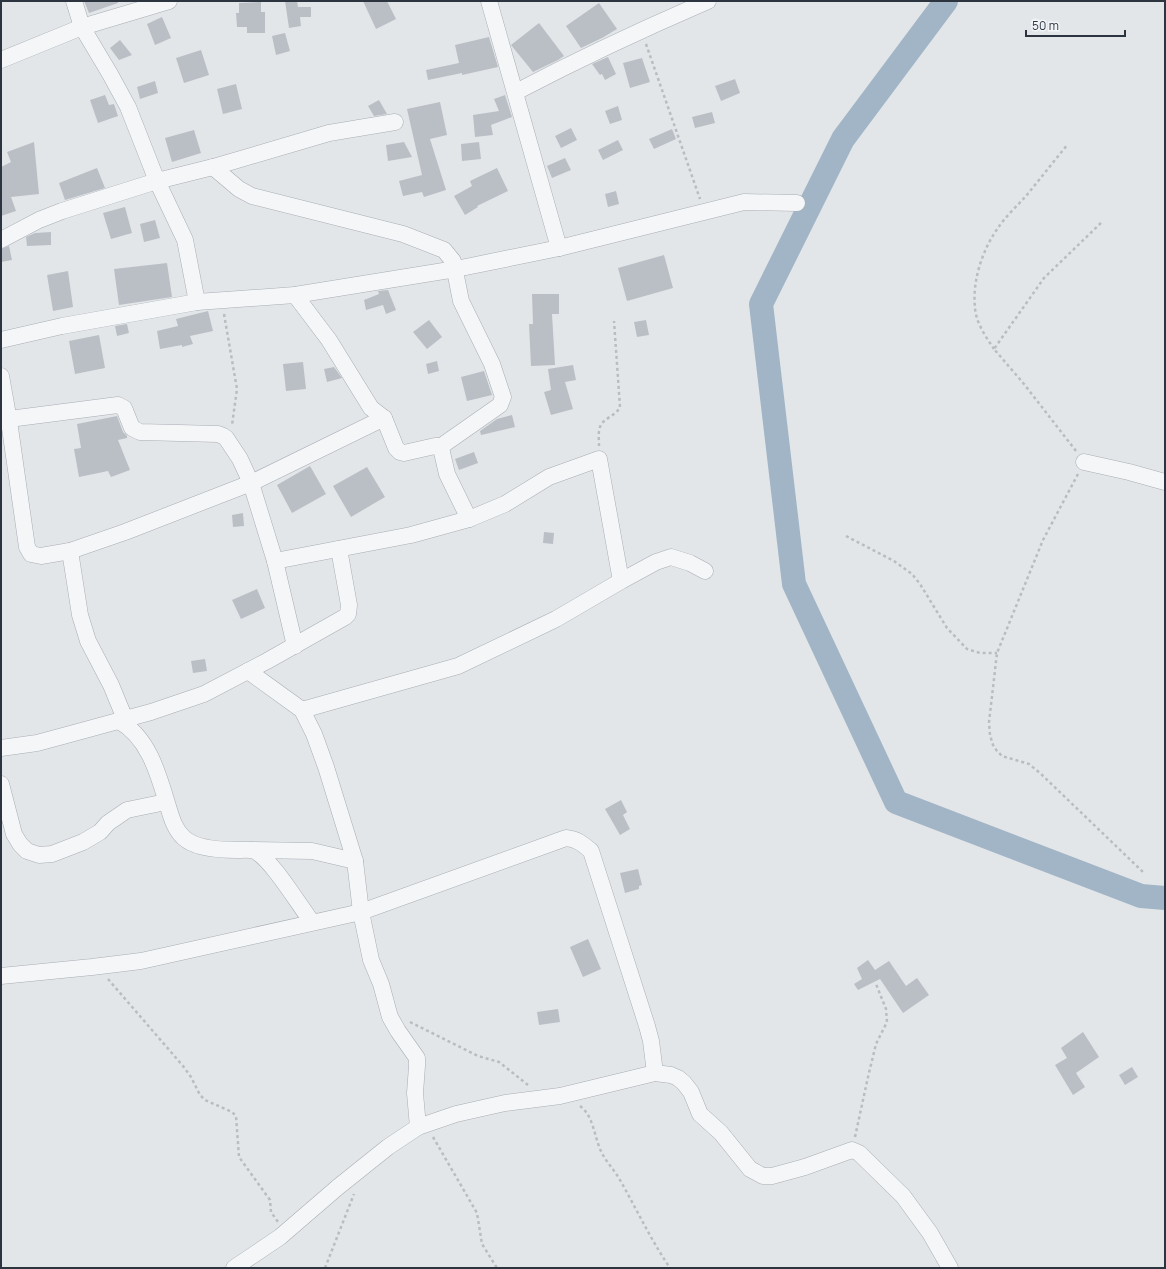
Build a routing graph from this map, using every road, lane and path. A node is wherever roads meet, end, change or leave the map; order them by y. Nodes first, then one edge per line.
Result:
1 (74, 1) edge
2 (169, 1) edge
3 (489, 1) edge
4 (708, 1) edge
5 (82, 27) junction
6 (641, 30) junction
7 (1, 60) edge
8 (516, 92) junction
9 (395, 122) dead end
10 (1068, 144) dead end
11 (213, 167) junction
12 (157, 181) junction
13 (796, 203) dead end
14 (704, 212) junction
15 (1103, 221) dead end
16 (1, 240) edge
17 (559, 248) junction
18 (456, 269) junction
19 (295, 295) junction
20 (221, 300) junction
21 (197, 302) junction
22 (614, 321) dead end
23 (1, 340) edge
24 (994, 349) junction
25 (1, 376) edge
26 (384, 418) junction
27 (9, 419) junction
28 (232, 428) dead end
29 (440, 447) junction
30 (599, 459) junction
31 (1084, 462) junction
32 (1165, 482) edge
33 (252, 483) junction
34 (469, 519) junction
35 (846, 536) dead end
36 (339, 549) junction
37 (70, 551) junction
38 (275, 561) junction
39 (705, 571) dead end
40 (621, 581) junction
41 (295, 646) junction
42 (997, 653) junction
43 (248, 671) junction
44 (302, 710) junction
45 (122, 720) junction
46 (1, 748) edge
47 (1, 784) edge
48 (166, 802) junction
49 (253, 850) junction
50 (355, 861) junction
51 (1143, 872) dead end
52 (361, 912) junction
53 (312, 922) junction
54 (98, 967) junction
55 (1, 976) edge
56 (876, 984) dead end
57 (409, 1022) dead end
58 (655, 1073) junction
59 (552, 1098) junction
60 (422, 1126) junction
61 (852, 1150) junction
62 (356, 1189) dead end
63 (285, 1233) junction
64 (234, 1268) edge
65 (326, 1268) edge
66 (497, 1268) edge
67 (670, 1268) edge
68 (950, 1268) edge

1 - 5 street
2 - 5 street
3 - 8 street
4 - 6 street
5 - 7 street
5 - 12 street
6 - 8 street
6 - 14 path
8 - 17 street
9 - 11 street
10 - 24 path
11 - 12 street
11 - 18 street
12 - 16 street
12 - 21 street
13 - 14 street
14 - 17 street
15 - 24 path
17 - 18 street
18 - 19 street
18 - 29 street
19 - 20 street
19 - 26 street
20 - 21 street
20 - 28 path
21 - 23 street
22 - 30 path
24 - 31 path
25 - 27 street
26 - 29 street
26 - 33 street
27 - 33 street
27 - 37 street
29 - 34 street
30 - 34 street
30 - 40 street
31 - 32 street
31 - 42 path
33 - 37 street
33 - 38 street
34 - 36 street
35 - 42 path
36 - 38 street
36 - 41 street
37 - 45 street
38 - 41 street
39 - 40 street
40 - 44 street
41 - 43 street
42 - 51 path
43 - 44 street
43 - 45 street
44 - 50 street
45 - 46 street
45 - 48 street
47 - 48 street
48 - 49 street
49 - 50 street
49 - 53 street
50 - 52 street
52 - 53 street
52 - 58 street
52 - 60 street
53 - 54 street
54 - 55 street
54 - 63 path
56 - 61 path
57 - 59 path
58 - 59 street
58 - 61 street
59 - 60 street
59 - 67 path
60 - 63 street
60 - 66 path
61 - 68 street
62 - 65 path
63 - 64 street

